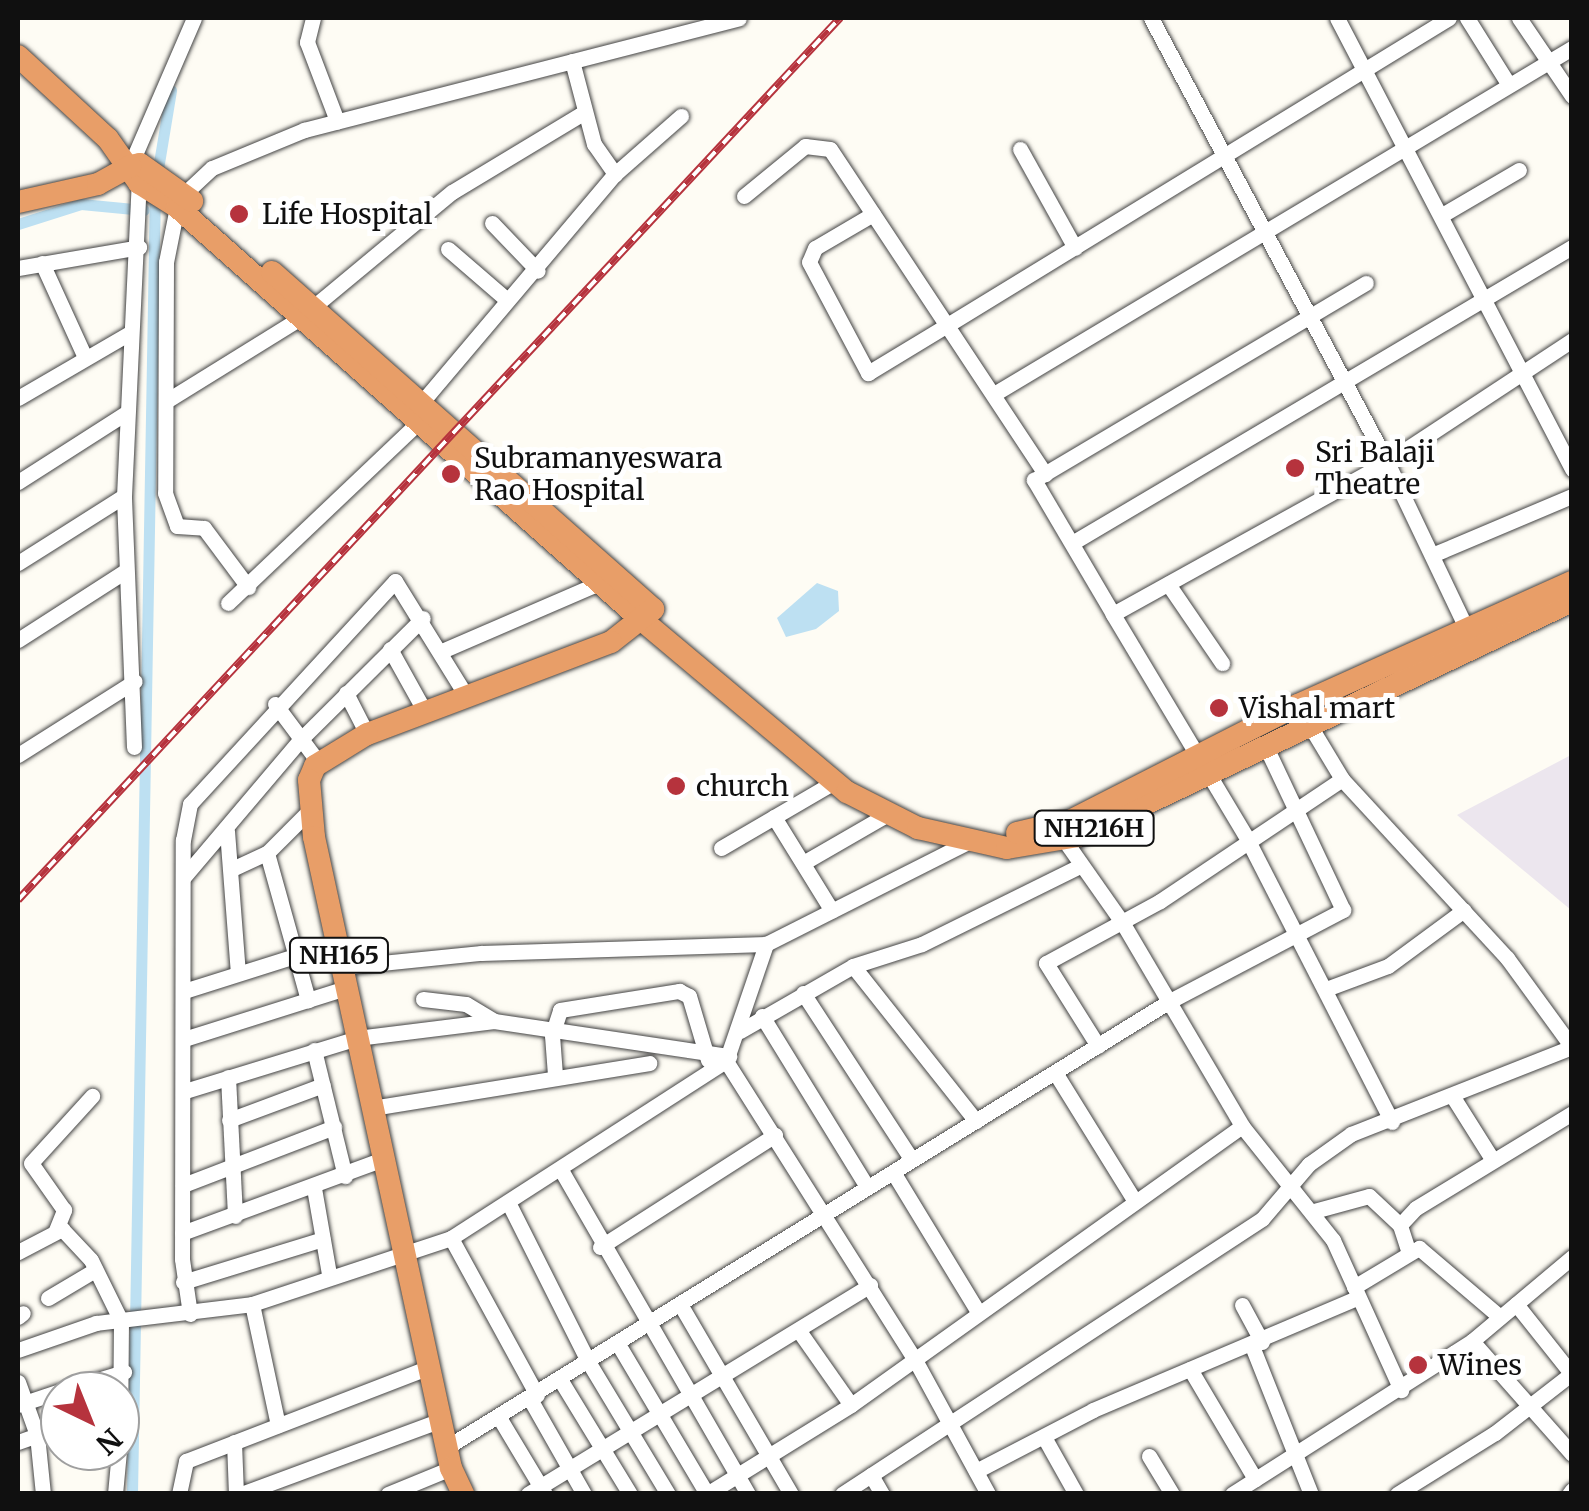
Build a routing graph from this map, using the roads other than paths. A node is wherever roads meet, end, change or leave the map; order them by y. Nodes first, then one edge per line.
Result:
1 (194, 18) edge
2 (313, 18) edge
3 (739, 18) edge
4 (1151, 18) edge
5 (1336, 18) edge
6 (1449, 18) edge
7 (1467, 18) edge
8 (1518, 18) edge
9 (1572, 48) edge
10 (18, 56) edge
11 (572, 60) junction
12 (1547, 61) junction
13 (1362, 68) junction
14 (1509, 85) junction
15 (1572, 96) edge
16 (583, 113) junction
17 (681, 116) dead end
18 (337, 121) junction
19 (1403, 143) junction
20 (1020, 149) dead end
21 (1224, 156) junction
22 (1519, 170) dead end
23 (615, 174) junction
24 (157, 189) junction
25 (744, 196) dead end
26 (18, 202) edge
27 (873, 214) junction
28 (1442, 215) junction
29 (492, 223) dead end
30 (1261, 229) junction
31 (139, 247) junction
32 (1572, 247) edge
33 (1075, 248) junction
34 (448, 249) dead end
35 (42, 263) junction
36 (18, 268) edge
37 (538, 271) junction
38 (1366, 283) dead end
39 (1484, 298) junction
40 (507, 300) junction
41 (306, 312) junction
42 (1306, 318) junction
43 (946, 326) junction
44 (128, 334) junction
45 (1572, 340) edge
46 (84, 355) junction
47 (1525, 372) junction
48 (1340, 380) junction
49 (994, 394) junction
50 (18, 398) edge
51 (168, 400) junction
52 (421, 412) junction
53 (126, 413) junction
54 (1388, 462) junction
55 (1572, 470) edge
56 (1044, 474) junction
57 (18, 482) edge
58 (124, 496) junction
59 (1572, 496) edge
60 (1072, 542) junction
61 (1432, 556) junction
62 (18, 564) edge
63 (124, 572) junction
64 (598, 582) junction
65 (1572, 582) edge
66 (1168, 584) junction
67 (248, 587) junction
68 (1572, 600) edge
69 (228, 604) dead end
70 (1113, 614) junction
71 (648, 615) junction
72 (423, 618) junction
73 (1471, 636) junction
74 (18, 640) edge
75 (390, 649) junction
76 (442, 651) junction
77 (1222, 663) dead end
78 (134, 681) junction
79 (346, 693) junction
80 (467, 696) junction
81 (275, 704) junction
82 (424, 712) junction
83 (1310, 726) junction
84 (367, 734) junction
85 (300, 740) junction
86 (1266, 747) junction
87 (134, 748) dead end
88 (18, 755) edge
89 (319, 764) junction
90 (1205, 765) junction
91 (1342, 779) junction
92 (834, 782) junction
93 (314, 806) junction
94 (1296, 812) junction
95 (886, 815) junction
96 (774, 817) junction
97 (227, 831) junction
98 (1059, 834) junction
99 (1248, 840) junction
100 (966, 843) junction
101 (721, 848) dead end
102 (267, 853) junction
103 (803, 863) junction
104 (1078, 867) junction
105 (232, 869) junction
106 (183, 878) junction
107 (1464, 910) junction
108 (832, 911) junction
109 (1122, 922) junction
110 (1296, 934) junction
111 (766, 944) junction
112 (298, 955) junction
113 (854, 966) junction
114 (238, 973) junction
115 (344, 978) junction
116 (1326, 989) junction
117 (184, 991) junction
118 (804, 993) junction
119 (423, 999) dead end
120 (308, 1000) junction
121 (1168, 1002) junction
122 (762, 1016) junction
123 (494, 1021) junction
124 (554, 1030) junction
125 (740, 1031) junction
126 (357, 1038) junction
127 (184, 1039) junction
128 (1098, 1046) junction
129 (314, 1050) junction
130 (706, 1052) junction
131 (727, 1058) junction
132 (649, 1062) dead end
133 (711, 1071) junction
134 (1056, 1074) junction
135 (555, 1075) junction
136 (228, 1077) junction
137 (323, 1085) junction
138 (185, 1091) junction
139 (92, 1096) dead end
140 (1452, 1097) junction
141 (372, 1108) junction
142 (1572, 1113) edge
143 (228, 1120) junction
144 (976, 1121) junction
145 (1392, 1122) junction
146 (1242, 1126) junction
147 (334, 1127) junction
148 (775, 1135) junction
149 (384, 1159) junction
150 (1492, 1159) junction
151 (912, 1160) junction
152 (230, 1168) junction
153 (561, 1170) junction
154 (893, 1172) junction
155 (346, 1176) junction
156 (1291, 1183) junction
157 (183, 1184) junction
158 (867, 1187) junction
159 (314, 1188) junction
160 (1133, 1198) junction
161 (508, 1202) junction
162 (1314, 1211) junction
163 (824, 1213) junction
164 (235, 1216) junction
165 (1400, 1225) junction
166 (56, 1230) junction
167 (182, 1233) junction
168 (323, 1238) junction
169 (451, 1238) junction
170 (600, 1247) junction
171 (1408, 1250) junction
172 (18, 1252) edge
173 (404, 1255) junction
174 (1569, 1264) edge
175 (95, 1270) junction
176 (329, 1274) junction
177 (184, 1282) junction
178 (870, 1285) junction
179 (1354, 1293) junction
180 (48, 1298) dead end
181 (252, 1304) junction
182 (680, 1304) junction
183 (1516, 1304) junction
184 (1242, 1305) dead end
185 (977, 1310) junction
186 (190, 1314) junction
187 (1500, 1317) junction
188 (125, 1321) junction
189 (645, 1326) junction
190 (799, 1331) junction
191 (1472, 1341) junction
192 (618, 1344) junction
193 (1257, 1344) junction
194 (18, 1350) edge
195 (914, 1358) junction
196 (589, 1363) junction
197 (429, 1367) junction
198 (1190, 1369) junction
199 (124, 1371) edge
200 (1571, 1373) edge
201 (724, 1378) junction
202 (561, 1381) junction
203 (18, 1382) edge
204 (1401, 1390) junction
205 (534, 1397) junction
206 (692, 1398) junction
207 (21, 1404) edge
208 (851, 1405) junction
209 (1526, 1409) junction
210 (664, 1417) junction
211 (441, 1420) junction
212 (500, 1420) junction
213 (951, 1423) junction
214 (278, 1425) junction
215 (40, 1434) edge
216 (633, 1434) junction
217 (37, 1435) junction
218 (1044, 1437) junction
219 (18, 1442) edge
220 (234, 1442) junction
221 (604, 1449) junction
222 (1572, 1454) edge
223 (1149, 1456) dead end
224 (771, 1457) junction
225 (1298, 1457) junction
226 (449, 1458) junction
227 (570, 1468) junction
228 (976, 1471) junction
229 (871, 1475) junction
230 (738, 1476) junction
231 (1255, 1479) junction
232 (538, 1491) edge
233 (707, 1493) edge
234 (43, 1494) edge
235 (179, 1494) edge
236 (239, 1494) edge
237 (388, 1494) edge
238 (463, 1494) edge
239 (584, 1494) edge
240 (630, 1494) edge
241 (668, 1494) edge
242 (748, 1494) edge
243 (792, 1494) edge
244 (842, 1494) edge
245 (882, 1494) edge
246 (988, 1494) edge
247 (1076, 1494) edge
248 (1172, 1494) edge
249 (1232, 1494) edge
250 (1311, 1494) edge
251 (1397, 1494) edge

1 - 24 street
2 - 18 street
3 - 11 street
4 - 21 street
5 - 13 street
6 - 13 street
7 - 14 street
8 - 12 street
9 - 12 street
10 - 24 highway
11 - 16 street
11 - 18 street
12 - 14 street
12 - 15 street
13 - 19 street
13 - 21 street
14 - 19 street
16 - 23 street
16 - 41 street
17 - 23 street
18 - 24 street
19 - 28 street
19 - 30 street
20 - 33 street
21 - 30 street
21 - 33 street
22 - 28 street
23 - 37 street
24 - 26 highway
24 - 31 street
24 - 41 highway
24 - 51 street
25 - 27 street
27 - 43 street
27 - 43 street
28 - 39 street
29 - 37 street
30 - 42 street
30 - 49 street
31 - 35 street
31 - 44 street
32 - 39 street
33 - 43 street
34 - 40 street
35 - 36 street
35 - 46 street
37 - 40 street
38 - 42 street
39 - 47 street
39 - 48 street
40 - 52 street
41 - 51 street
41 - 52 highway
42 - 48 street
42 - 56 street
43 - 49 street
44 - 46 street
44 - 53 street
45 - 47 street
46 - 50 street
47 - 54 street
47 - 55 street
48 - 54 street
48 - 60 street
49 - 56 street
51 - 67 street
52 - 64 highway
52 - 67 street
52 - 71 highway
53 - 57 street
53 - 58 street
54 - 61 street
54 - 66 street
56 - 60 street
58 - 62 street
58 - 63 street
59 - 61 street
60 - 70 street
61 - 73 street
63 - 74 street
63 - 78 street
64 - 71 highway
64 - 76 street
65 - 73 highway, NH216H
66 - 70 street
66 - 77 street
67 - 69 street
68 - 73 highway, NH216H
70 - 90 street
71 - 80 highway
71 - 92 highway, NH216H
71 - 98 highway, NH216H
72 - 75 street
72 - 76 street
72 - 81 street
73 - 83 highway, NH216H
73 - 90 highway, NH216H
75 - 79 street
75 - 82 street
76 - 80 street
78 - 87 street
78 - 88 street
79 - 84 street
79 - 85 street
80 - 82 highway
81 - 85 street
81 - 106 street
82 - 84 highway
83 - 86 highway, NH216H
83 - 91 street
84 - 89 highway
85 - 89 street
85 - 97 street
86 - 90 highway, NH216H
86 - 94 street
89 - 93 highway, NH165
90 - 98 highway, NH216H
90 - 99 street
91 - 94 street
91 - 107 street
92 - 95 highway, NH216H
92 - 96 street
93 - 102 street
93 - 115 highway, NH165
94 - 99 street
94 - 110 street
95 - 100 highway, NH216H
95 - 103 street
96 - 101 street
96 - 103 street
97 - 105 street
97 - 106 street
98 - 100 highway, NH216H
98 - 104 street
99 - 109 street
99 - 110 street
100 - 108 street
102 - 105 street
102 - 112 street
103 - 108 street
104 - 109 street
104 - 113 street
105 - 114 street
106 - 117 street
107 - 116 street
107 - 140 street
108 - 111 street
109 - 121 street
109 - 128 street
110 - 116 street
110 - 121 street
111 - 115 street
111 - 125 street
112 - 114 street
112 - 120 street
113 - 118 street
113 - 144 street
114 - 117 street
115 - 120 street
115 - 126 highway, NH165
116 - 145 street
117 - 127 street
118 - 122 street
118 - 151 street
119 - 123 street
120 - 127 street
121 - 128 street
121 - 146 street
122 - 125 street
122 - 158 street
123 - 124 street
123 - 126 street
124 - 130 street
124 - 130 street
124 - 135 street
125 - 131 street
126 - 129 street
126 - 141 highway, NH165
127 - 138 street
128 - 134 street
129 - 136 street
129 - 137 street
130 - 131 street
130 - 133 street
131 - 133 street
131 - 148 street
132 - 135 street
133 - 153 street
134 - 144 street
134 - 160 street
135 - 141 street
136 - 138 street
136 - 143 street
137 - 143 street
137 - 147 street
138 - 157 street
139 - 166 street
140 - 145 street
140 - 150 street
141 - 149 highway, NH165
142 - 150 street
143 - 152 street
144 - 151 street
145 - 156 street
146 - 156 street
146 - 160 street
147 - 152 street
147 - 155 street
148 - 163 street
148 - 170 street
149 - 155 street
149 - 173 highway, NH165
150 - 165 street
151 - 154 street
152 - 157 street
152 - 164 street
153 - 161 street
153 - 170 street
154 - 158 street
154 - 185 street
155 - 159 street
156 - 162 street
156 - 213 street
157 - 167 street
158 - 163 street
159 - 164 street
159 - 168 street
160 - 185 street
161 - 169 street
161 - 196 street
162 - 165 street
162 - 179 street
163 - 178 street
163 - 182 street
164 - 167 street
165 - 171 street
166 - 172 street
166 - 175 street
167 - 177 street
168 - 176 street
168 - 177 street
169 - 173 street
169 - 205 street
170 - 189 street
171 - 179 street
171 - 187 street
173 - 176 street
173 - 197 highway, NH165
174 - 183 street
175 - 180 street
175 - 188 street
176 - 181 street
177 - 186 street
178 - 190 street
178 - 195 street
179 - 193 street
179 - 204 street
181 - 186 street
181 - 214 street
182 - 189 street
182 - 201 street
183 - 187 street
183 - 200 street
184 - 193 street
185 - 195 street
186 - 188 street
187 - 191 street
188 - 194 street
188 - 199 street
189 - 192 street
189 - 206 street
190 - 201 street
190 - 208 street
191 - 204 street
191 - 209 street
192 - 196 street
192 - 210 street
193 - 198 street
193 - 225 street
195 - 208 street
195 - 213 street
196 - 202 street
196 - 216 street
197 - 211 highway, NH165
197 - 214 street
198 - 218 street
198 - 231 street
200 - 209 street
201 - 206 street
201 - 224 street
202 - 205 street
202 - 221 street
203 - 207 street
204 - 225 street
205 - 212 street
205 - 227 street
206 - 210 street
206 - 230 street
207 - 217 street
208 - 224 street
209 - 222 street
209 - 251 street
210 - 216 street
210 - 233 street
211 - 226 highway, NH165
211 - 236 street
212 - 226 street
212 - 232 street
213 - 228 street
213 - 229 street
214 - 220 street
215 - 217 street
216 - 221 street
216 - 241 street
217 - 219 street
217 - 234 street
218 - 228 street
218 - 247 street
220 - 235 street
220 - 236 street
221 - 227 street
221 - 240 street
223 - 248 street
224 - 230 street
224 - 243 street
225 - 231 street
225 - 250 street
226 - 237 street
226 - 238 highway, NH165
227 - 232 street
227 - 239 street
228 - 246 street
229 - 244 street
229 - 245 street
230 - 233 street
230 - 242 street
231 - 249 street

